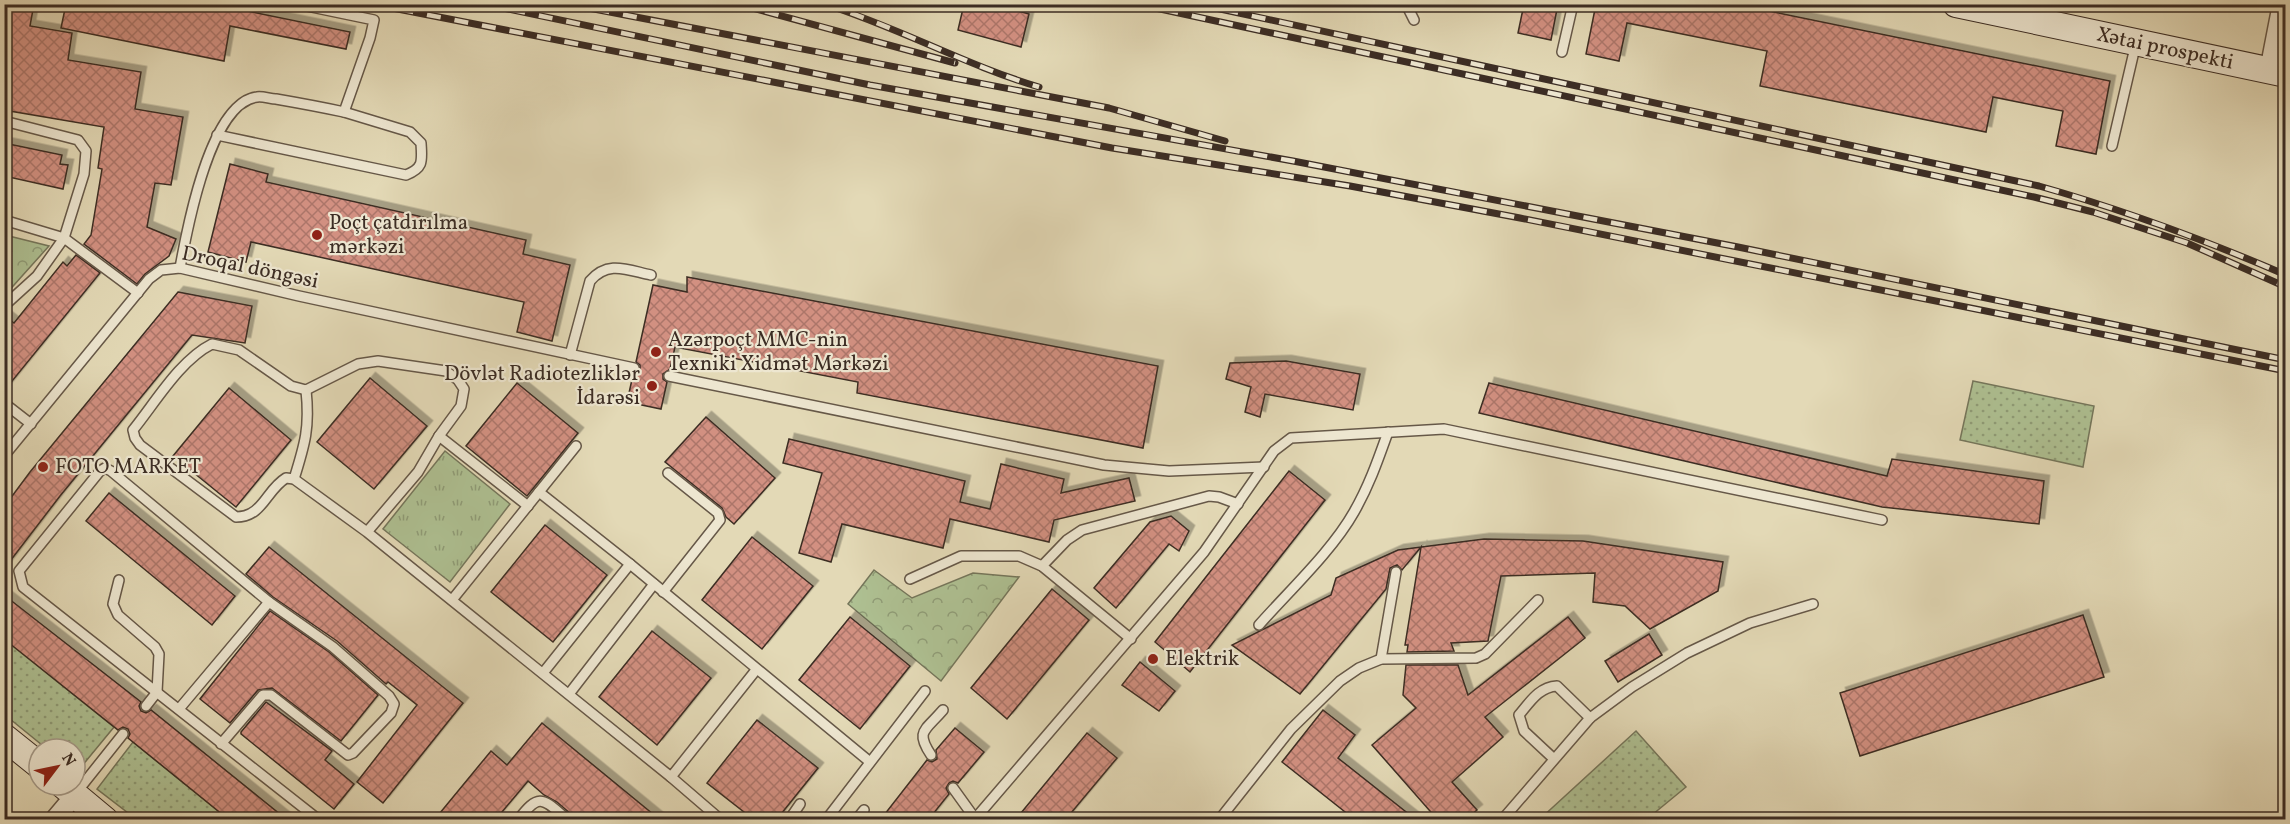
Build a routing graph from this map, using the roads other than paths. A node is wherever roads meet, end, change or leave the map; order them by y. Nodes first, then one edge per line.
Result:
1 (297, 4) edge
2 (1406, 4) edge
3 (1573, 4) edge
4 (1956, 4) edge
5 (2282, 4) edge
6 (1414, 20) dead end
7 (2136, 43) junction
8 (1562, 52) dead end
9 (2277, 73) edge
10 (344, 112) junction
11 (4, 121) edge
12 (217, 135) junction
13 (2112, 146) dead end
14 (4, 220) edge
15 (64, 238) junction
16 (180, 268) junction
17 (651, 275) dead end
18 (138, 293) junction
19 (4, 306) edge
20 (570, 355) junction
21 (634, 368) dead end
22 (669, 376) dead end
23 (306, 390) junction
24 (4, 403) edge
25 (31, 424) junction
26 (1388, 432) junction
27 (438, 436) junction
28 (576, 446) dead end
29 (4, 456) edge
30 (1264, 467) junction
31 (668, 472) dead end
32 (294, 479) junction
33 (539, 492) junction
34 (1238, 504) junction
35 (528, 507) junction
36 (1882, 520) dead end
37 (367, 532) junction
38 (630, 564) junction
39 (1041, 566) junction
40 (1396, 572) dead end
41 (910, 579) dead end
42 (119, 580) dead end
43 (654, 584) junction
44 (663, 592) junction
45 (452, 600) junction
46 (1538, 600) dead end
47 (269, 602) junction
48 (1813, 604) dead end
49 (1259, 625) dead end
50 (1131, 639) junction
51 (1381, 659) junction
52 (756, 670) junction
53 (543, 673) junction
54 (924, 691) dead end
55 (157, 692) junction
56 (569, 694) junction
57 (146, 706) dead end
58 (178, 709) junction
59 (943, 710) dead end
60 (1590, 718) junction
61 (123, 734) dead end
62 (4, 737) edge
63 (221, 744) junction
64 (27, 755) edge
65 (931, 755) dead end
66 (1554, 759) junction
67 (870, 762) junction
68 (87, 771) edge
69 (671, 777) junction
70 (953, 788) dead end
71 (65, 797) edge
72 (78, 797) edge
73 (800, 804) dead end
74 (864, 810) dead end
75 (54, 819) edge
76 (105, 819) edge
77 (319, 819) edge
78 (518, 819) edge
79 (568, 819) edge
80 (721, 819) edge
81 (789, 819) edge
82 (826, 819) edge
83 (856, 819) edge
84 (975, 819) edge
85 (1219, 819) edge
86 (1502, 819) edge

1 - 10 lane
2 - 6 lane
3 - 8 lane
4 - 7 main road, Xətai prospekti
5 - 9 street, Xətai prospekti
7 - 9 main road, Xətai prospekti
7 - 13 lane
10 - 12 lane
10 - 12 lane
11 - 15 lane
12 - 16 lane
14 - 15 lane
15 - 18 lane
15 - 19 lane
16 - 18 lane, Droqal döngəsi
16 - 20 lane, Droqal döngəsi
17 - 20 lane
18 - 25 lane, Droqal döngəsi
20 - 21 lane, Droqal döngəsi
22 - 30 lane
23 - 27 lane
23 - 32 lane
23 - 32 lane
24 - 25 lane
25 - 29 lane, Droqal döngəsi
26 - 30 lane
26 - 36 lane
26 - 49 lane
27 - 35 lane
27 - 37 lane
28 - 33 lane
30 - 34 lane
31 - 44 lane
32 - 37 lane
33 - 35 lane
33 - 38 lane
34 - 39 lane
34 - 50 lane
35 - 45 lane
37 - 45 lane
38 - 43 lane
38 - 53 lane
39 - 41 lane
39 - 50 lane
40 - 51 lane
42 - 55 lane
43 - 44 lane
43 - 56 lane
44 - 52 lane
45 - 53 lane
46 - 51 lane
47 - 55 lane
47 - 58 lane
47 - 63 lane
48 - 60 lane
50 - 84 lane
51 - 85 lane
52 - 67 lane
52 - 69 lane
53 - 56 lane
54 - 67 lane
55 - 57 lane
55 - 58 lane
56 - 69 lane
58 - 63 lane
59 - 65 lane
60 - 66 lane
60 - 66 lane
61 - 68 lane
62 - 64 main road
63 - 77 lane
66 - 86 lane
67 - 82 lane
69 - 80 lane
70 - 84 lane
71 - 75 street
72 - 76 main road
73 - 81 lane
74 - 83 lane
78 - 79 lane

